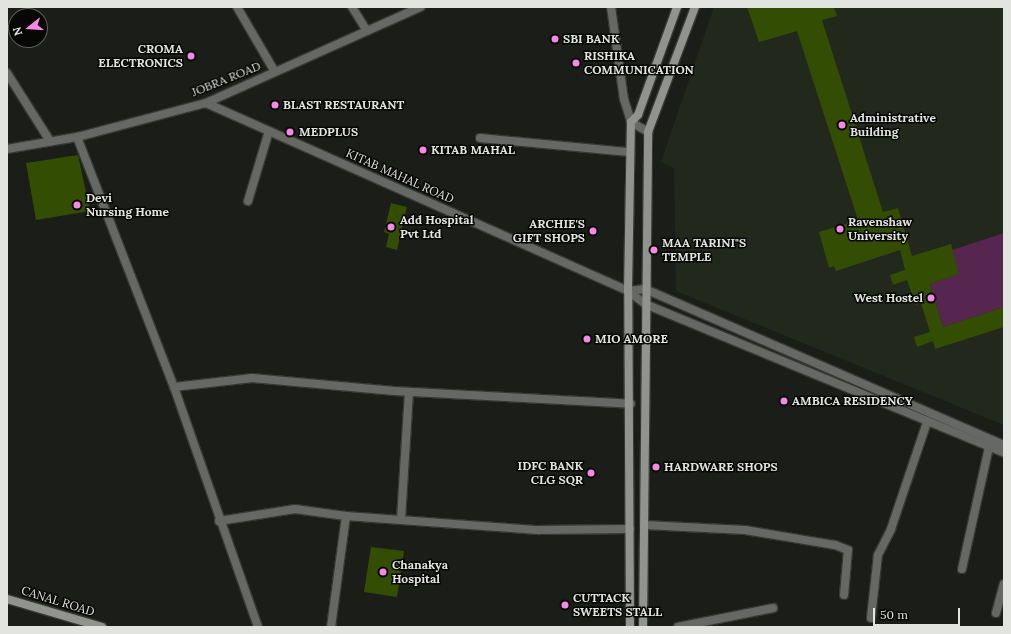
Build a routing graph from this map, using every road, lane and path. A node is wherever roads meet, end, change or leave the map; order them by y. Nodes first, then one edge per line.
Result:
1 (237, 7) edge
2 (352, 7) edge
3 (421, 7) edge
4 (611, 7) edge
5 (677, 7) edge
6 (695, 7) edge
7 (367, 31) junction
8 (275, 72) junction
9 (7, 73) edge
10 (206, 103) junction
11 (631, 122) junction
12 (269, 131) junction
13 (648, 132) junction
14 (77, 137) junction
15 (480, 138) dead end
16 (50, 141) junction
17 (7, 149) edge
18 (629, 152) junction
19 (248, 201) dead end
20 (645, 289) junction
21 (628, 291) junction
22 (645, 304) junction
23 (174, 387) junction
24 (409, 392) junction
25 (631, 404) junction
26 (927, 422) junction
27 (1004, 445) edge
28 (989, 447) junction
29 (1004, 453) edge
30 (346, 516) junction
31 (401, 519) junction
32 (219, 522) junction
33 (644, 525) junction
34 (630, 529) junction
35 (962, 569) dead end
36 (1004, 584) edge
37 (844, 595) dead end
38 (7, 599) edge
39 (773, 608) dead end
40 (996, 613) dead end
41 (871, 618) dead end
42 (102, 627) edge
43 (258, 627) edge
44 (332, 627) edge
45 (630, 627) edge
46 (643, 627) edge
47 (678, 627) edge

1 - 8 street
2 - 7 street
3 - 7 street, JOBRA ROAD
4 - 11 street
5 - 11 main road
6 - 13 main road
7 - 8 street, JOBRA ROAD
8 - 10 street, JOBRA ROAD
9 - 16 street
10 - 12 street, KITAB MAHAL ROAD
10 - 14 street, JOBRA ROAD
11 - 13 street
11 - 18 main road
12 - 19 street
12 - 21 street, KITAB MAHAL ROAD
13 - 20 main road
14 - 16 street, JOBRA ROAD
14 - 23 street
15 - 18 street
16 - 17 street, JOBRA ROAD
18 - 21 main road
20 - 21 street
20 - 22 main road
20 - 27 street
21 - 22 street, KITAB MAHAL ROAD
21 - 25 main road
22 - 26 street, KITAB MAHAL ROAD
22 - 33 main road
23 - 24 street
23 - 32 street
24 - 25 street
24 - 31 street
25 - 34 main road
26 - 28 street, KITAB MAHAL ROAD
26 - 41 street
28 - 29 street, KITAB MAHAL ROAD
28 - 35 street
30 - 31 street
30 - 32 street
30 - 44 street
31 - 34 street
32 - 43 street
33 - 37 street
33 - 46 main road
34 - 45 main road
36 - 40 street
38 - 42 main road, CANAL ROAD
39 - 47 street

